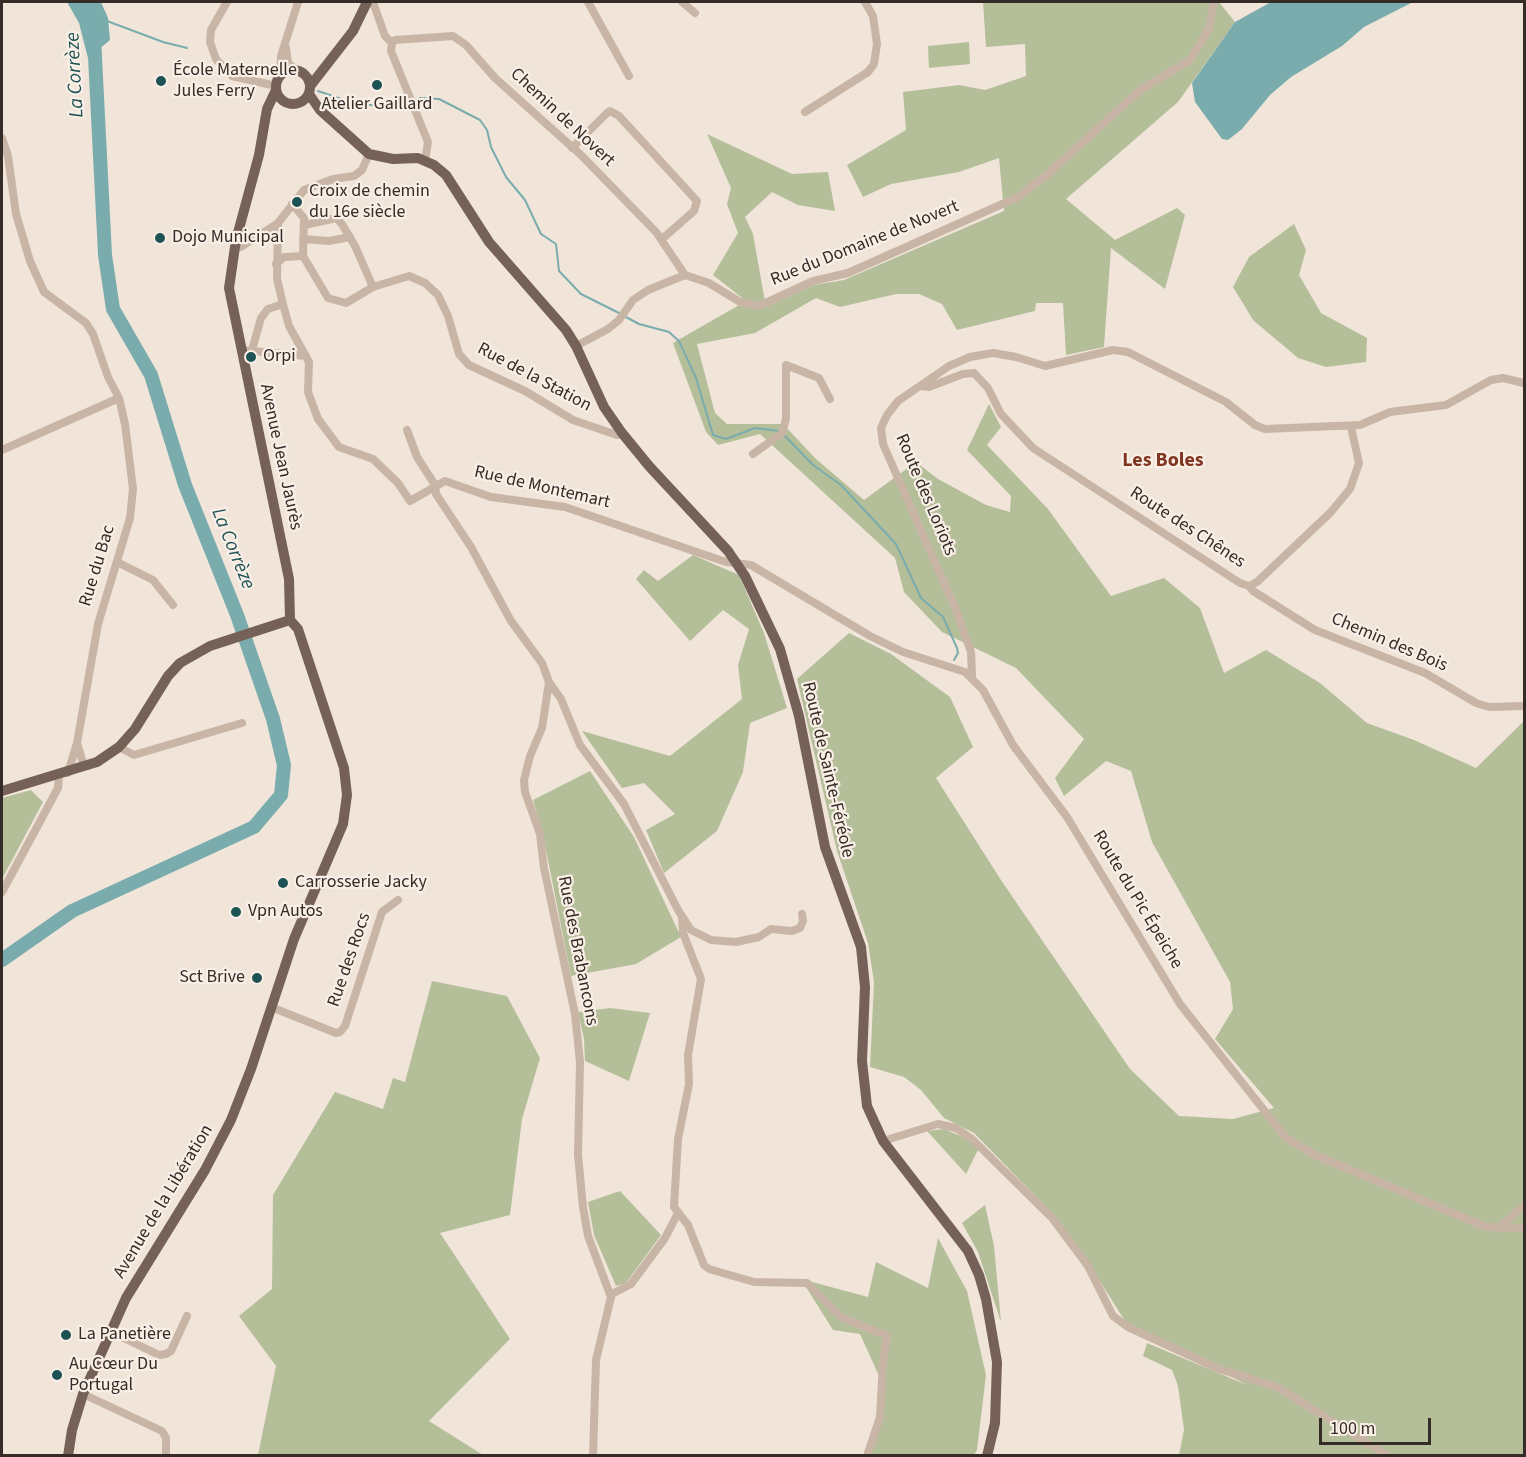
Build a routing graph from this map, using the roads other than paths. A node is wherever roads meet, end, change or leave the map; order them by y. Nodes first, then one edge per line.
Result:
1 (227, 2) edge
2 (298, 2) edge
3 (366, 2) edge
4 (588, 2) edge
5 (682, 2) edge
6 (865, 2) edge
7 (1214, 2) edge
8 (695, 13) dead end
9 (392, 43) junction
10 (285, 45) junction
11 (326, 64) junction
12 (299, 71) junction
13 (629, 76) dead end
14 (277, 84) junction
15 (310, 89) junction
16 (286, 103) junction
17 (299, 104) junction
18 (320, 110) junction
19 (804, 112) dead end
20 (267, 122) junction
21 (2, 138) edge
22 (572, 147) junction
23 (369, 154) junction
24 (425, 160) junction
25 (292, 204) junction
26 (278, 223) junction
27 (305, 225) junction
28 (350, 237) junction
29 (303, 239) junction
30 (662, 239) junction
31 (235, 246) junction
32 (303, 256) junction
33 (276, 264) junction
34 (685, 274) junction
35 (373, 287) junction
36 (283, 304) junction
37 (576, 346) junction
38 (246, 350) junction
39 (306, 356) junction
40 (1524, 383) edge
41 (920, 386) junction
42 (119, 399) junction
43 (830, 399) dead end
44 (1351, 427) junction
45 (407, 430) dead end
46 (622, 433) junction
47 (2, 450) edge
48 (753, 454) dead end
49 (435, 485) junction
50 (117, 562) junction
51 (737, 563) junction
52 (1249, 586) junction
53 (173, 605) dead end
54 (290, 620) junction
55 (972, 676) junction
56 (549, 682) junction
57 (1524, 706) edge
58 (242, 723) dead end
59 (77, 743) junction
60 (119, 747) junction
61 (84, 766) junction
62 (64, 774) junction
63 (2, 791) edge
64 (347, 795) joint
65 (2, 892) edge
66 (398, 900) dead end
67 (802, 914) dead end
68 (682, 918) junction
69 (271, 1008) junction
70 (883, 1141) junction
71 (1524, 1206) edge
72 (678, 1213) junction
73 (1524, 1228) edge
74 (1497, 1229) junction
75 (610, 1295) junction
76 (188, 1316) dead end
77 (111, 1332) junction
78 (83, 1394) junction
79 (68, 1455) edge
80 (166, 1455) edge
81 (593, 1455) edge
82 (867, 1455) edge
83 (987, 1455) edge
84 (1388, 1455) edge

1 - 14 street
2 - 10 street, Avenue Jean Jaurès
3 - 9 street
3 - 11 main road
4 - 13 street
5 - 8 street
6 - 19 street
7 - 34 street, Rue du Domaine de Novert
9 - 22 street, Chemin de Novert
9 - 24 street
10 - 12 street
10 - 14 street, Avenue Jean Jaurès
11 - 12 main road
11 - 15 main road
12 - 14 main road
12 - 15 main road
14 - 16 main road
14 - 20 main road, Avenue Jean Jaurès
15 - 17 main road
15 - 18 main road
16 - 17 main road
16 - 20 main road
17 - 18 main road
18 - 23 main road
20 - 31 main road, Avenue Jean Jaurès
21 - 42 street, Rue du Bac
22 - 30 street, Chemin de Novert
22 - 30 street
23 - 24 main road
23 - 25 street
24 - 37 main road, Route de Sainte-Féréole
25 - 26 street
25 - 27 street
26 - 31 street
26 - 33 street
27 - 28 street
27 - 29 street
28 - 29 street
28 - 35 street
29 - 32 street
30 - 34 street, Chemin de Novert
31 - 38 main road, Avenue Jean Jaurès
32 - 33 street
32 - 35 street, Rue de la Station
33 - 36 street
34 - 37 street
35 - 46 street, Rue de la Station
36 - 38 street
36 - 39 street
37 - 46 main road, Route de Sainte-Féréole
38 - 39 street
38 - 54 main road, Avenue Jean Jaurès
39 - 49 street
40 - 44 street, Route des Loriots
41 - 44 street, Route des Loriots
41 - 52 street, Route des Chênes
41 - 55 street, Route des Loriots
42 - 47 street
42 - 50 street, Rue du Bac
43 - 48 street
44 - 52 street, Route des Chênes
45 - 49 street
46 - 51 main road, Route de Sainte-Féréole
49 - 51 street, Rue de Montemart
49 - 56 street
50 - 53 street
50 - 59 street, Rue du Bac
51 - 55 street
51 - 70 main road, Route de Sainte-Féréole
52 - 57 street, Chemin des Bois
54 - 60 main road
54 - 64 main road, Avenue Jean Jaurès
55 - 74 street, Route du Pic Épeiche
56 - 68 street
56 - 75 street, Rue des Brabancons
58 - 60 street
59 - 61 street, Rue du Bac
59 - 62 street, Rue du Bac
60 - 61 main road
61 - 62 main road
62 - 63 main road
62 - 65 street, Rue du Bac
64 - 69 main road, Avenue de la Libération
66 - 69 street, Rue des Rocs
67 - 68 street
68 - 72 street
69 - 77 main road, Avenue de la Libération
70 - 83 main road, Route de Sainte-Féréole
70 - 84 street
71 - 74 street
72 - 75 street
72 - 82 street
73 - 74 street, Route du Pic Épeiche
75 - 81 street
76 - 77 street
77 - 78 main road, Avenue de la Libération
78 - 79 main road, Avenue de la Libération
78 - 80 street

